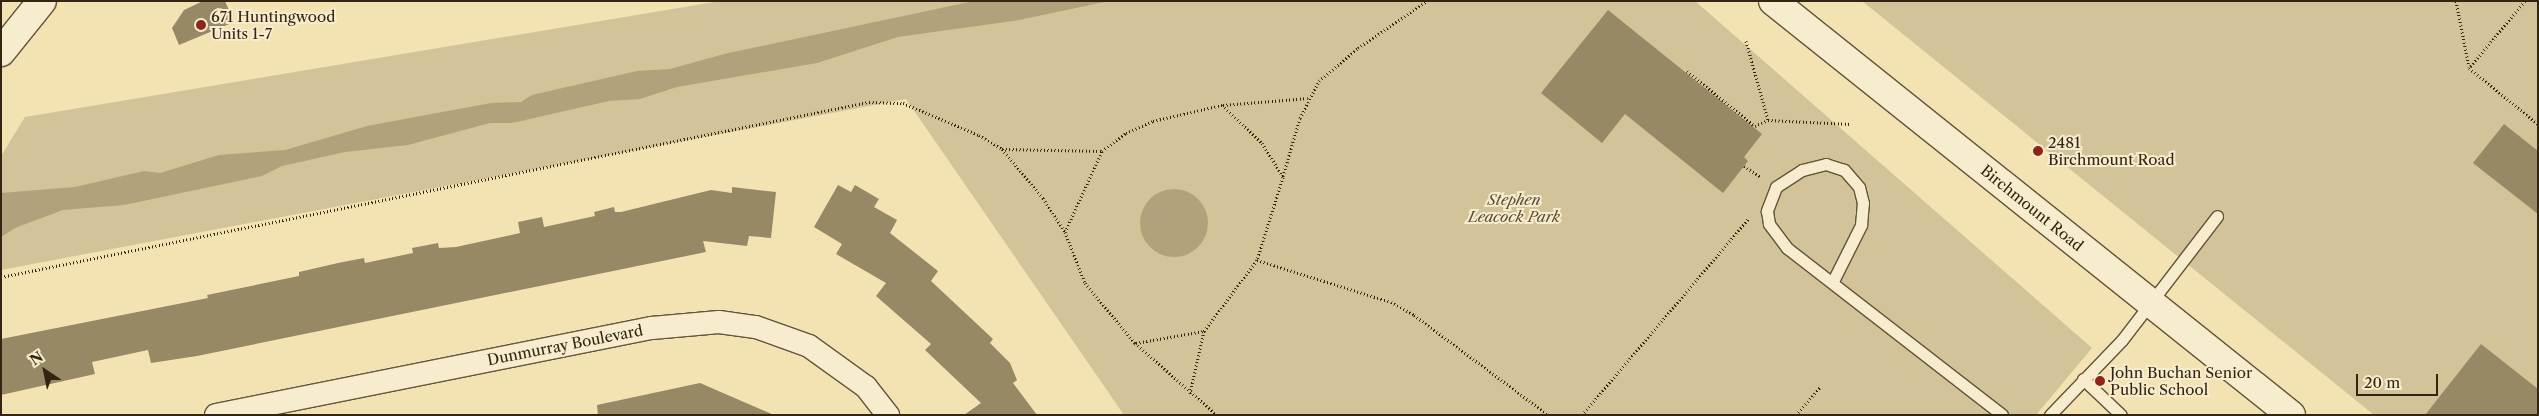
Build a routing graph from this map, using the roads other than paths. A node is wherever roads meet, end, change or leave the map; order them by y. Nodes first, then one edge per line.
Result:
1 (42, 1) edge
2 (1773, 1) edge
3 (1, 52) edge
4 (2217, 216) dead end
5 (1833, 281) junction
6 (2152, 304) junction
7 (2083, 379) junction
8 (216, 415) edge
9 (888, 415) edge
10 (2002, 415) edge
11 (2050, 415) edge
12 (2121, 415) edge
13 (2291, 415) edge

1 - 3 main road
2 - 6 main road, Birchmount Road
4 - 6 lane
5 - 5 lane
5 - 10 lane
6 - 7 lane
6 - 13 main road, Birchmount Road
7 - 11 lane
7 - 12 lane
8 - 9 street, Dunmurray Boulevard

